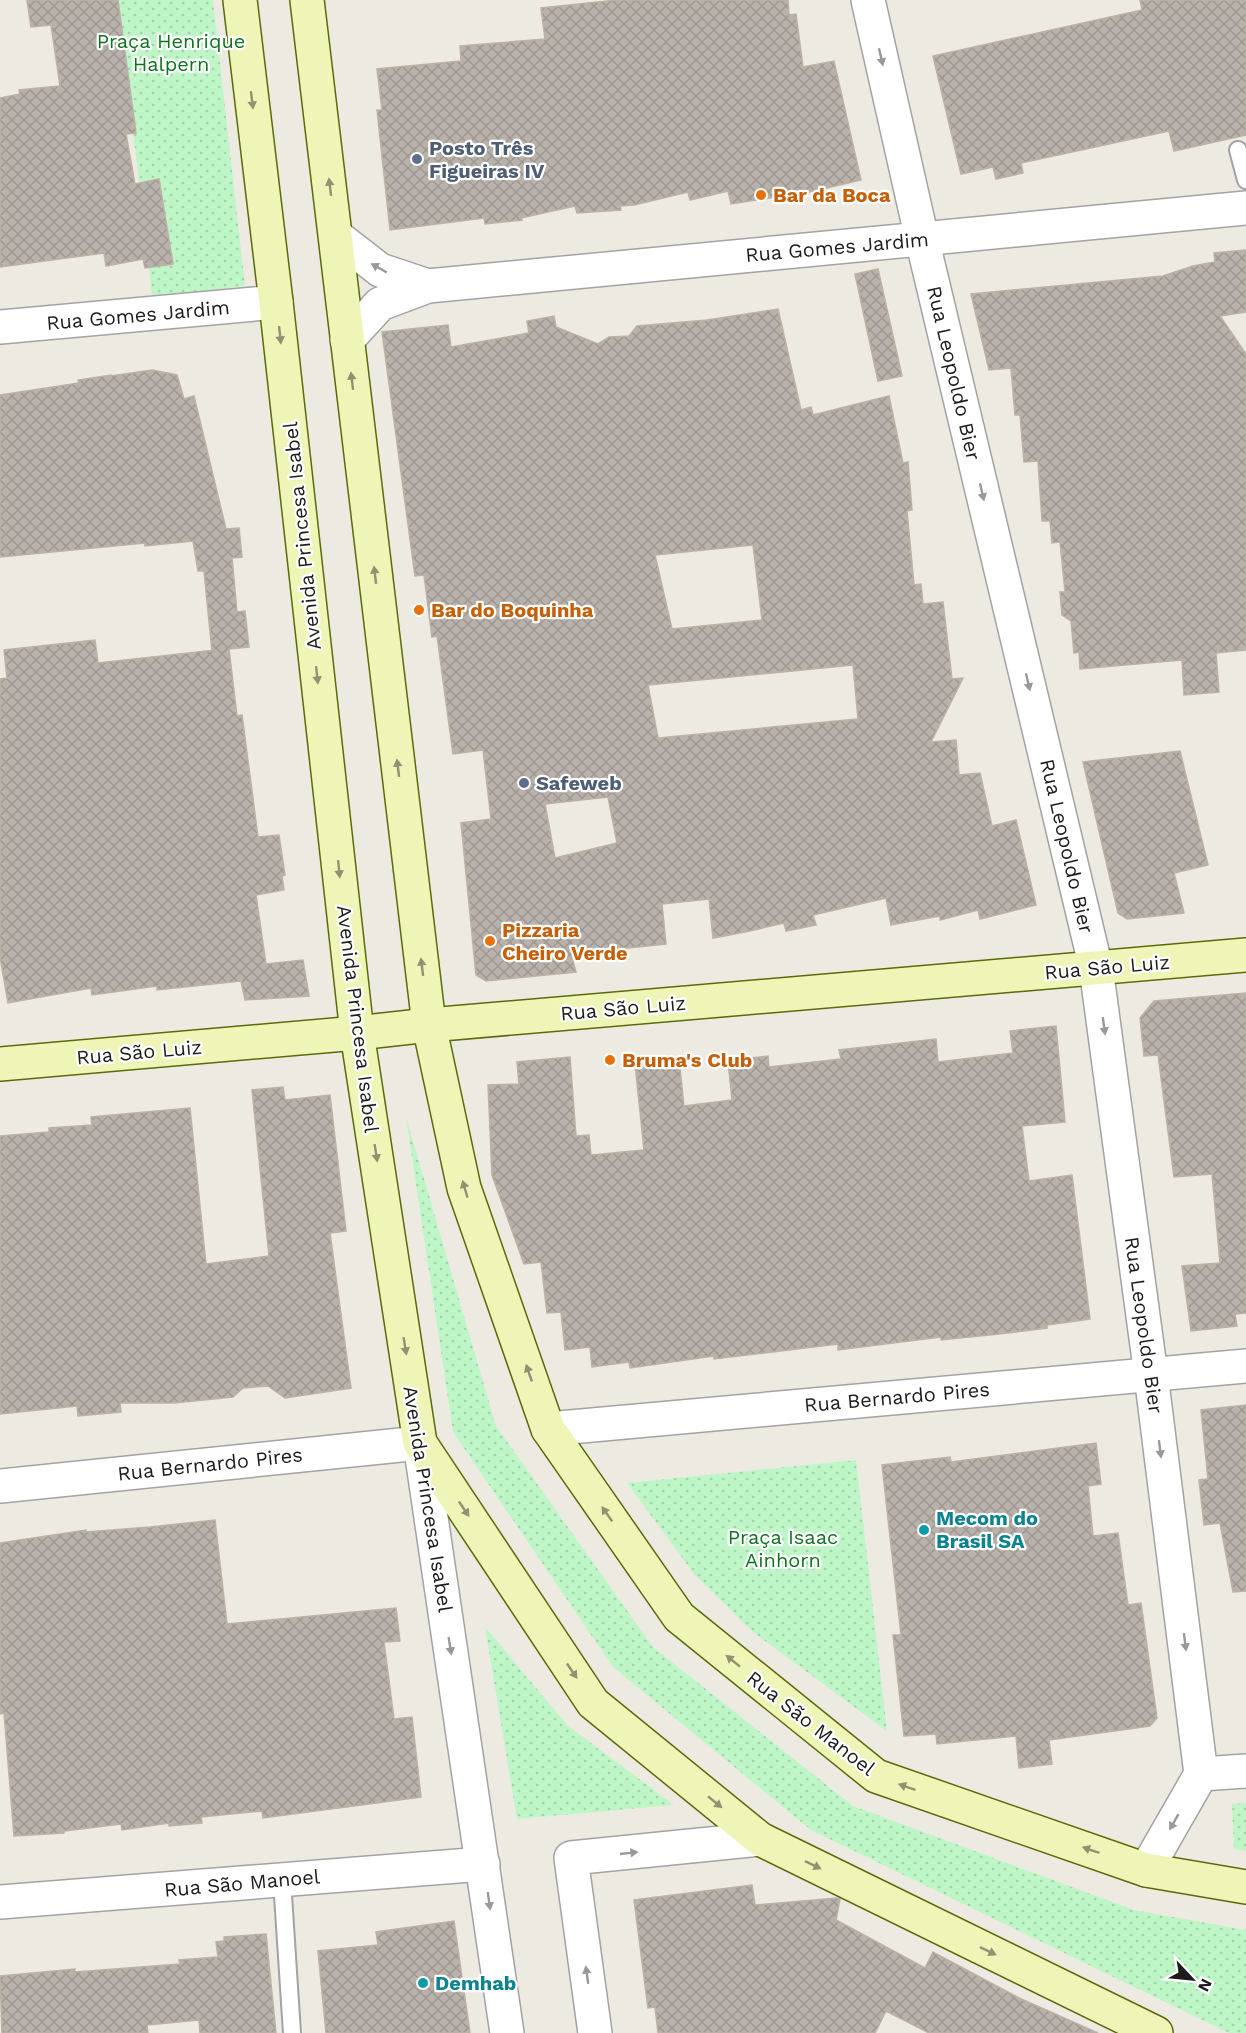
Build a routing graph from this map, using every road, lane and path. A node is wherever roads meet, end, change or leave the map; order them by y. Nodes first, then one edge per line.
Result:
1 (240, 0) edge
2 (307, 0) edge
3 (868, 0) edge
4 (1238, 150) dead end
5 (1246, 180) edge
6 (1246, 208) edge
7 (336, 236) junction
8 (922, 239) junction
9 (429, 286) junction
10 (276, 302) junction
11 (0, 327) edge
12 (347, 340) junction
13 (1246, 955) edge
14 (1096, 968) junction
15 (429, 1025) junction
16 (357, 1033) junction
17 (0, 1064) edge
18 (1246, 1366) edge
19 (1151, 1375) junction
20 (548, 1429) junction
21 (420, 1443) junction
22 (0, 1486) edge
23 (1246, 1771) edge
24 (1201, 1774) junction
25 (760, 1839) junction
26 (483, 1864) junction
27 (1146, 1870) junction
28 (282, 1880) junction
29 (1246, 1887) edge
30 (0, 1902) edge
31 (292, 2033) edge
32 (507, 2033) edge
33 (595, 2033) edge
34 (1156, 2033) edge

1 -> 10 main road, Avenida Princesa Isabel
7 -> 2 main road
3 -> 8 street, Rua Leopoldo Bier
4 - 5 lane
6 - 8 street, Rua Gomes Jardim
9 -> 7 street, Rua Gomes Jardim
7 - 12 main road
8 - 9 street, Rua Gomes Jardim
8 -> 14 street, Rua Leopoldo Bier
9 - 12 street, Rua Gomes Jardim
10 - 11 street, Rua Gomes Jardim
10 -> 16 main road, Avenida Princesa Isabel
15 -> 12 main road
13 - 14 main road, Rua São Luiz
14 - 15 main road, Rua São Luiz
14 -> 19 street, Rua Leopoldo Bier
15 - 16 main road, Rua São Luiz
20 -> 15 main road
16 - 17 main road, Rua São Luiz
16 -> 21 main road, Avenida Princesa Isabel
18 - 19 street, Rua Bernardo Pires
19 - 20 street, Rua Bernardo Pires
19 -> 24 street, Rua Leopoldo Bier
27 -> 20 main road, Rua São Manoel
21 - 22 street, Rua Bernardo Pires
21 -> 25 main road
21 -> 26 street, Avenida Princesa Isabel
23 - 24 street
24 -> 27 street
33 -> 25 street
25 -> 34 main road
26 - 28 street, Rua São Manoel
26 -> 32 street, Avenida Princesa Isabel
27 - 29 main road, Rua São Manoel
28 - 30 street, Rua São Manoel
28 - 31 lane

